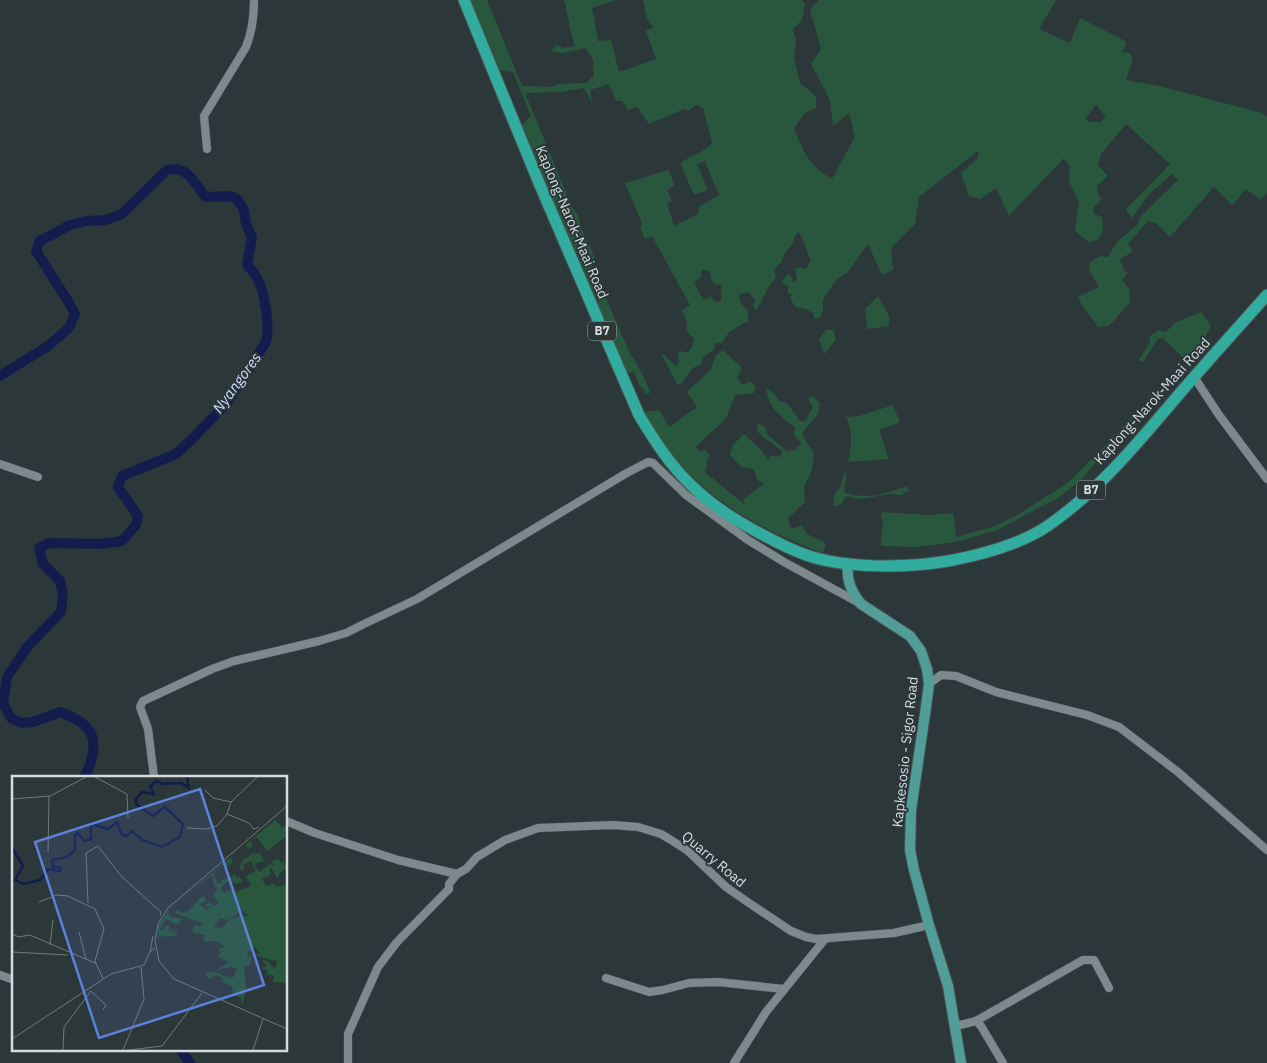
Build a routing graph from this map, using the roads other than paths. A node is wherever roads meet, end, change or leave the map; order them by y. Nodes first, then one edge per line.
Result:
1 (254, 0) edge
2 (464, 0) edge
3 (206, 150) dead end
4 (1267, 295) edge
5 (1194, 377) junction
6 (0, 464) edge
7 (38, 477) dead end
8 (1267, 478) edge
9 (848, 564) junction
10 (861, 604) junction
11 (929, 684) junction
12 (154, 776) edge
13 (288, 822) edge
14 (1267, 850) edge
15 (457, 874) junction
16 (929, 925) junction
17 (825, 938) junction
18 (0, 975) edge
19 (606, 978) dead end
20 (12, 979) edge
21 (1108, 988) dead end
22 (784, 989) junction
23 (976, 1021) junction
24 (956, 1026) junction
25 (348, 1063) edge
26 (734, 1063) edge
27 (962, 1063) edge
28 (1003, 1063) edge

1 - 3 street
2 - 9 highway, Kaplong-Narok-Maai Road / B7
4 - 5 highway, Kaplong-Narok-Maai Road / B7
5 - 8 street
5 - 9 highway, Kaplong-Narok-Maai Road / B7
6 - 7 street
9 - 10 main road, Kapkesosio - Sigor Road
10 - 11 main road, Kapkesosio - Sigor Road
10 - 12 street
11 - 14 street
11 - 16 main road, Kapkesosio - Sigor Road
13 - 15 street
15 - 17 street, Quarry Road
15 - 25 street, Quarry Road
16 - 17 street, Quarry Road
16 - 24 main road, Kapkesosio - Sigor Road
17 - 22 street
18 - 20 street
19 - 22 street
21 - 23 street
22 - 26 street
23 - 24 street
23 - 28 street
24 - 27 main road, Kapkesosio - Sigor Road

